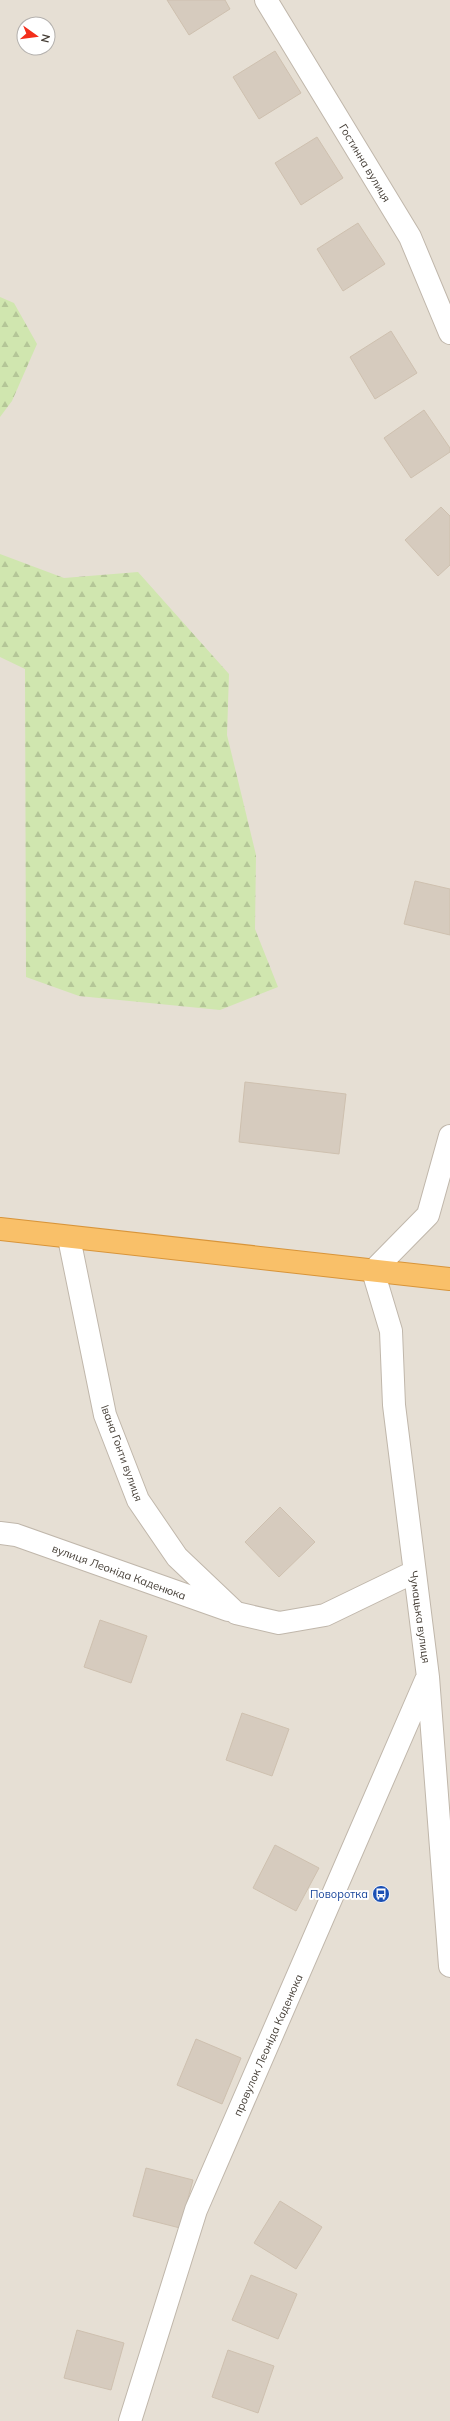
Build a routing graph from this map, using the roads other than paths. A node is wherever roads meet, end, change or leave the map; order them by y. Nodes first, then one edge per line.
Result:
1 (266, 0) edge
2 (450, 333) edge
3 (450, 1136) edge
4 (0, 1229) edge
5 (68, 1238) junction
6 (373, 1271) junction
7 (450, 1279) edge
8 (0, 1533) edge
9 (414, 1572) junction
10 (236, 1613) junction
11 (428, 1677) junction
12 (450, 1966) edge
13 (130, 2421) edge

1 - 2 street, Гостинна вулиця
3 - 6 street
4 - 5 highway
5 - 6 highway
5 - 10 street, Івана Гонти вулиця
6 - 7 highway
6 - 9 street, Чумацька вулиця
8 - 10 street, вулиця Леоніда Каденюка
9 - 10 street
9 - 11 street, Чумацька вулиця
11 - 12 street, Чумацька вулиця
11 - 13 street, провулок Леоніда Каденюка

